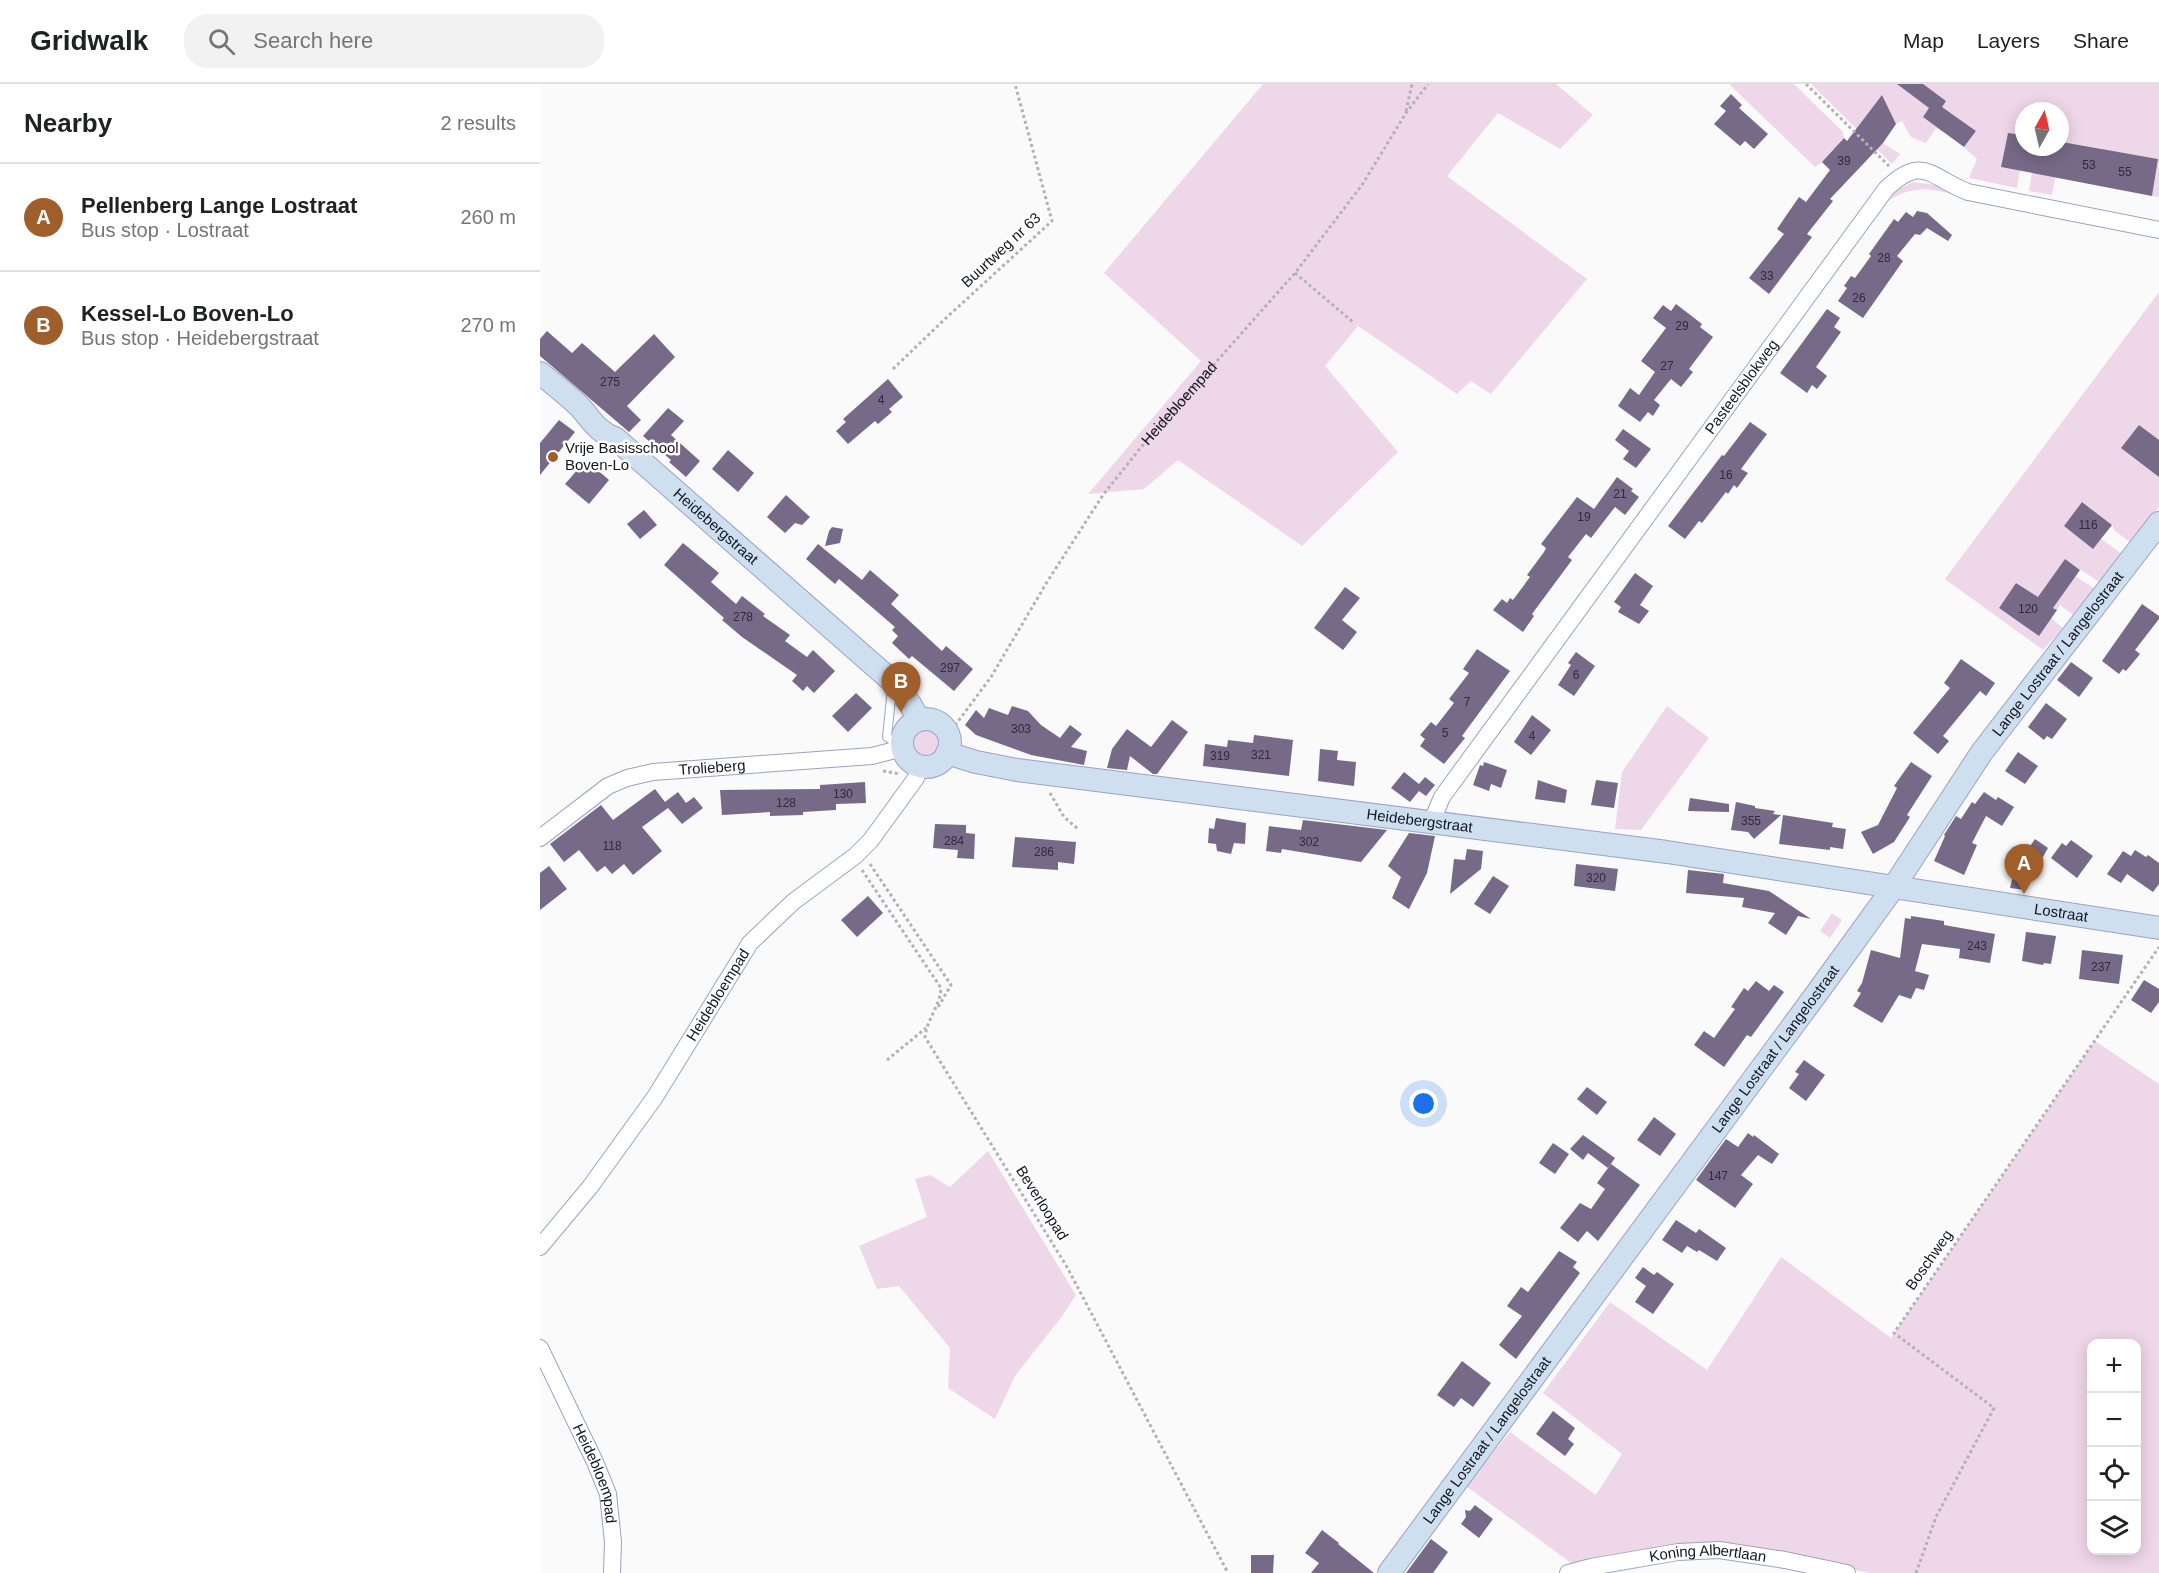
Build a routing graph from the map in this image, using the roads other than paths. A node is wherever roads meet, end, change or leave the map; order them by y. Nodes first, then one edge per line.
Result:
1 (2159, 230) edge
2 (540, 373) edge
3 (2159, 523) edge
4 (892, 682) junction
5 (919, 720) junction
6 (948, 744) junction
7 (903, 748) junction
8 (919, 766) junction
9 (1432, 821) junction
10 (540, 838) edge
11 (1893, 888) junction
12 (2159, 928) edge
13 (540, 1247) edge
14 (540, 1348) edge
15 (612, 1573) edge
16 (1389, 1573) edge
17 (1568, 1573) edge
18 (1847, 1573) edge

1 - 9 street, Pasteelsblokweg
2 - 4 street, Heidebergstraat
3 - 11 street, Lange Lostraat / Langelostraat
4 - 5 street, Heidebergstraat
4 - 7 lane
5 - 6 street, Heidebergstraat
5 - 7 street
6 - 8 street
6 - 9 street, Heidebergstraat
7 - 8 street
7 - 10 street, Trolieberg
8 - 13 street, Heidebloempad
9 - 11 street, Heidebergstraat
11 - 12 street, Lostraat
11 - 16 street, Lange Lostraat / Langelostraat
14 - 15 street, Heidebloempad
17 - 18 street, Koning Albertlaan

